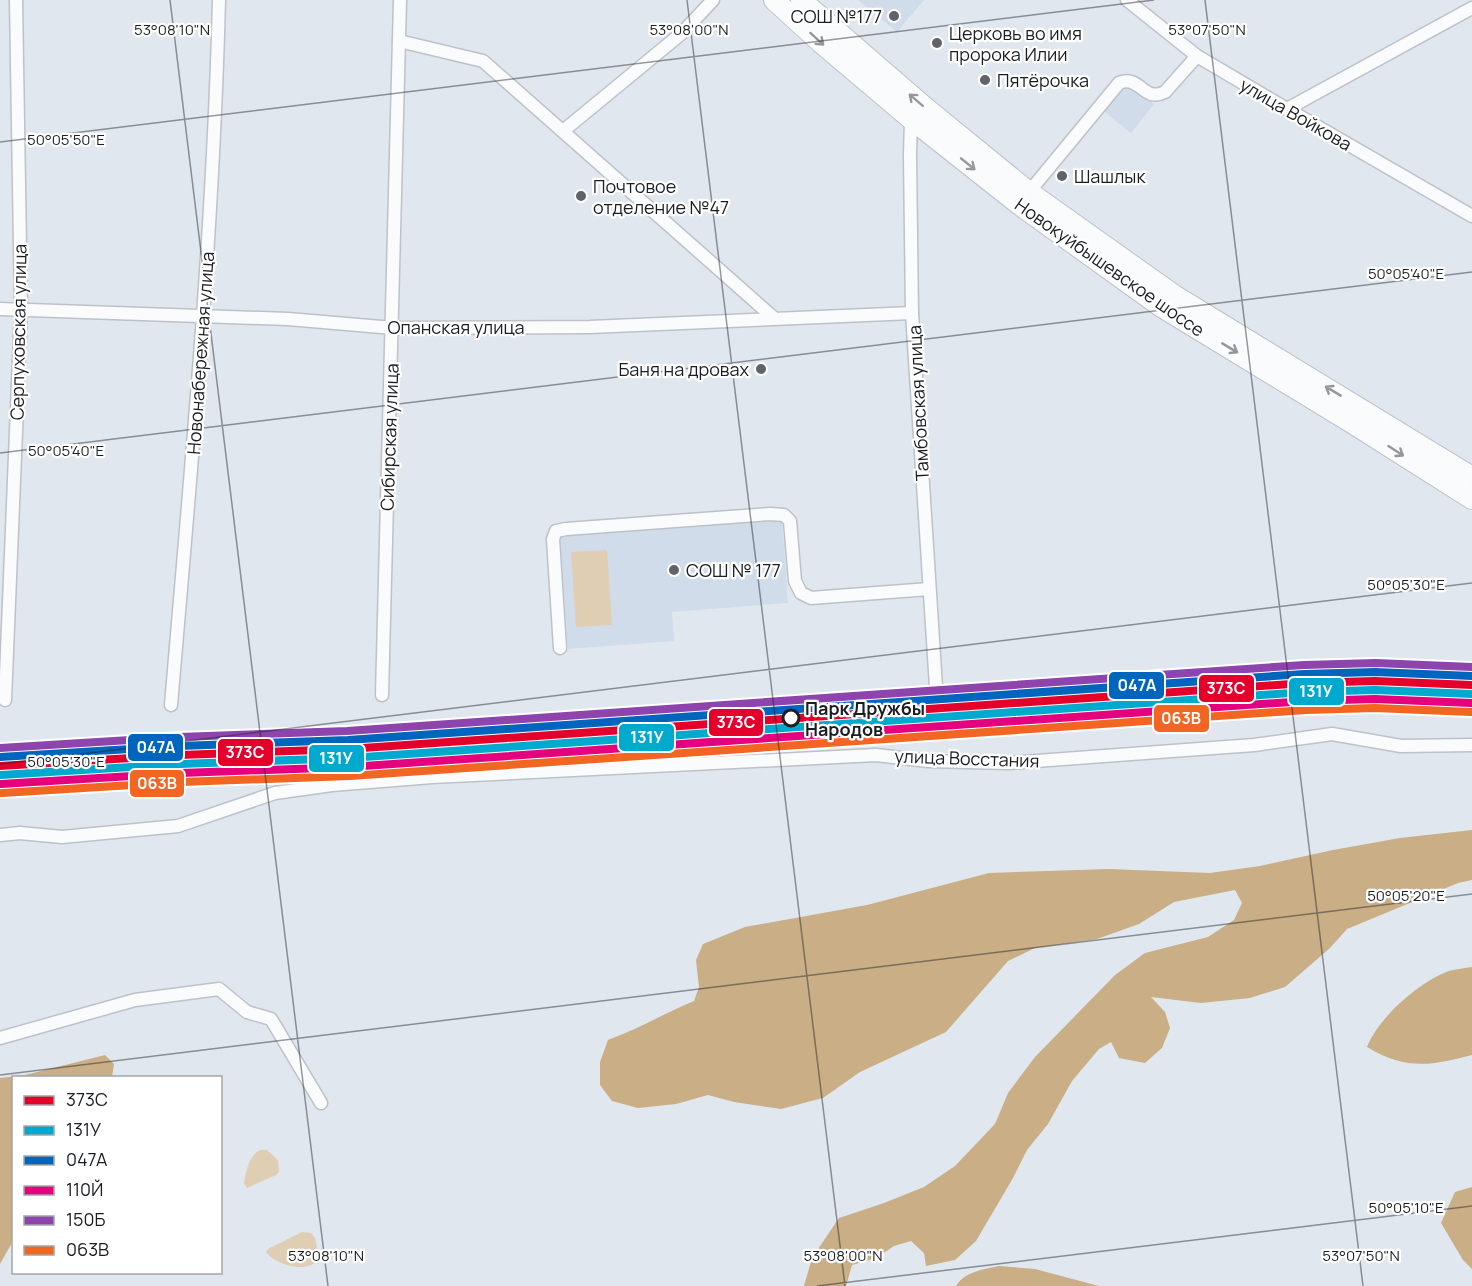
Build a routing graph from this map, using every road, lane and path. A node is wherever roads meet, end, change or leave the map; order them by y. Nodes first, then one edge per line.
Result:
1 (16, 0) edge
2 (219, 0) edge
3 (400, 0) edge
4 (713, 0) edge
5 (774, 0) edge
6 (801, 0) edge
7 (1127, 0) edge
8 (1472, 8) edge
9 (399, 41) junction
10 (1197, 56) junction
11 (1287, 109) junction
12 (912, 119) junction
13 (563, 131) junction
14 (1029, 192) junction
15 (1472, 216) edge
16 (0, 309) edge
17 (21, 309) junction
18 (912, 313) junction
19 (204, 317) junction
20 (774, 318) junction
21 (393, 328) junction
22 (1472, 477) edge
23 (1472, 499) edge
24 (929, 589) junction
25 (560, 648) dead end
26 (936, 687) dead end
27 (382, 695) dead end
28 (5, 700) dead end
29 (171, 705) dead end
30 (1472, 745) edge
31 (0, 835) edge
32 (0, 1038) edge
33 (321, 1103) dead end

1 - 17 street, Серпуховская улица
2 - 19 street, Новонабережная улица
3 - 9 street, Сибирская улица
4 - 13 street
5 -> 12 main road, Новокуйбышевское шоссе
14 -> 6 main road, Новокуйбышевское шоссе
7 - 10 street, улица Войкова
8 - 11 street
9 - 13 street
9 - 21 street, Сибирская улица
10 - 11 street, улица Войкова
10 - 14 street
11 - 15 street, улица Войкова
12 - 18 street, Тамбовская улица
12 -> 23 main road, Новокуйбышевское шоссе
13 - 20 street
22 -> 14 main road, Новокуйбышевское шоссе
16 - 17 street, Опанская улица
17 - 19 street, Опанская улица
17 - 28 street, Серпуховская улица
18 - 20 street, Опанская улица
18 - 24 street, Тамбовская улица
19 - 21 street, Опанская улица
19 - 29 street, Новонабережная улица
20 - 21 street, Опанская улица
21 - 27 street, Сибирская улица
24 - 25 street
24 - 26 street, Тамбовская улица
30 - 31 street, улица Восстания
32 - 33 street

